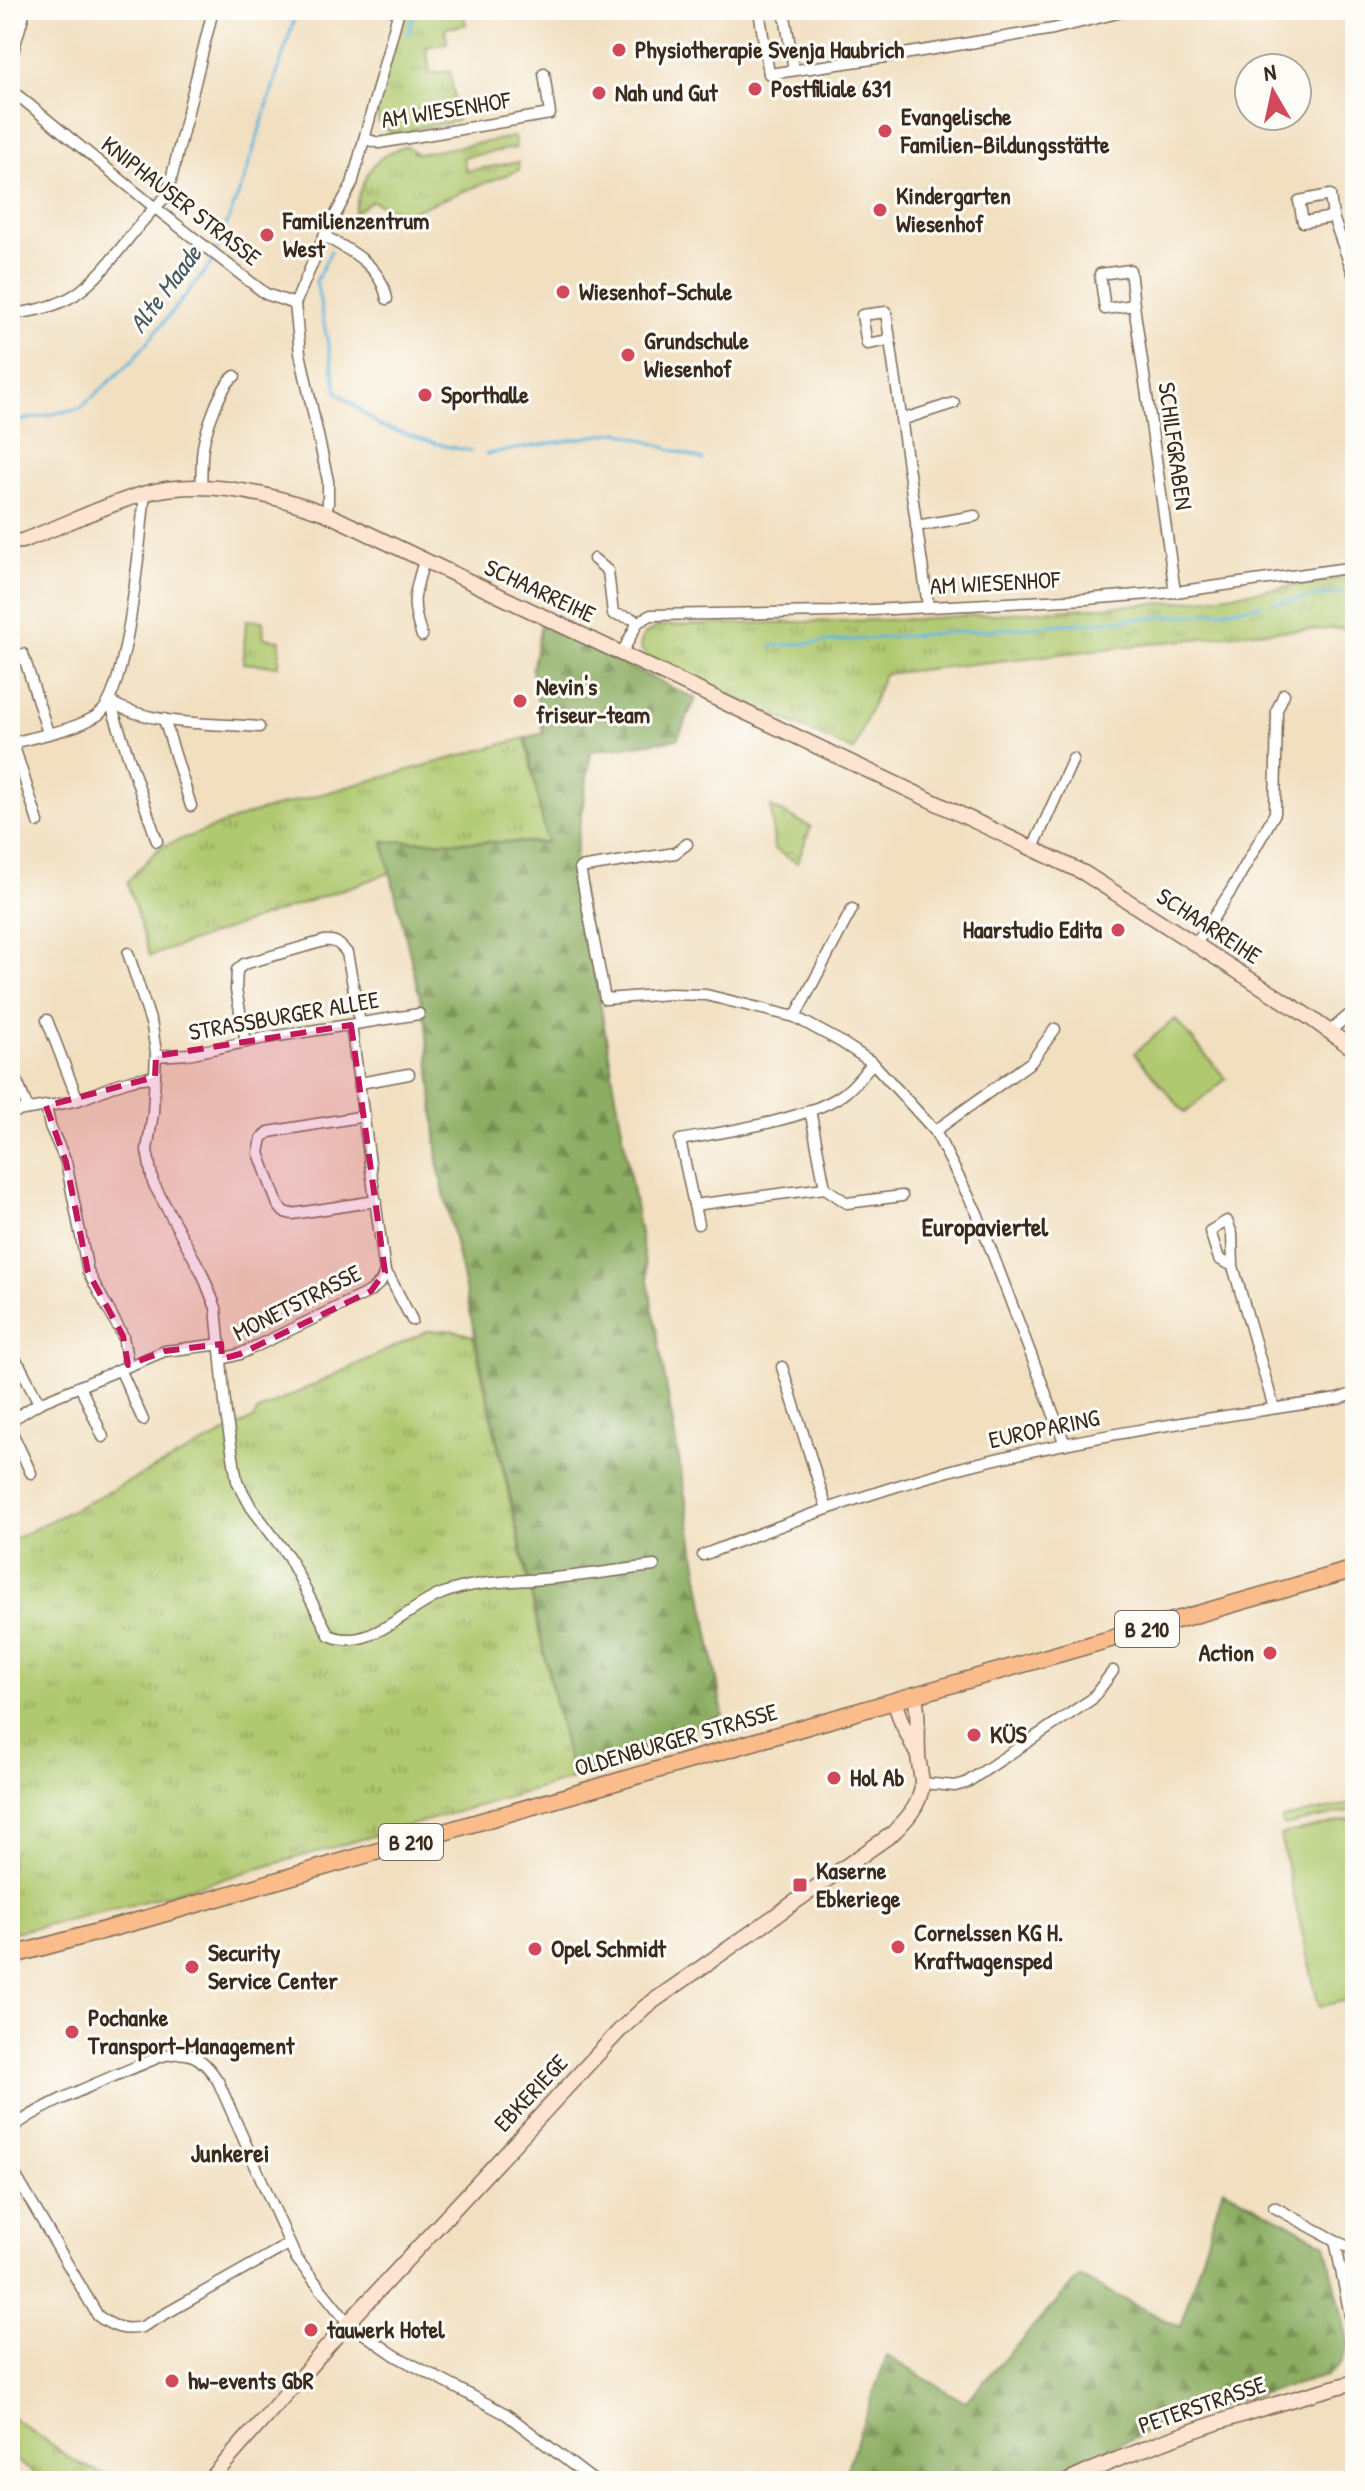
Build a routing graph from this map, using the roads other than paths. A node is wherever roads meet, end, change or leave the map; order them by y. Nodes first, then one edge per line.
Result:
1 (25, 10) edge
2 (213, 10) edge
3 (399, 10) edge
4 (759, 10) edge
5 (784, 10) edge
6 (1130, 10) edge
7 (10, 62) edge
8 (794, 70) junction
9 (544, 73) dead end
10 (10, 89) edge
11 (365, 139) junction
12 (154, 207) junction
13 (1333, 217) dead end
14 (324, 236) junction
15 (1355, 279) edge
16 (387, 299) dead end
17 (295, 304) junction
18 (1134, 305) junction
19 (10, 314) edge
20 (890, 340) dead end
21 (235, 376) dead end
22 (954, 403) dead end
23 (901, 420) junction
24 (201, 486) junction
25 (145, 493) junction
26 (325, 513) junction
27 (975, 516) dead end
28 (916, 526) junction
29 (10, 542) edge
30 (594, 559) dead end
31 (424, 561) junction
32 (1355, 567) edge
33 (1175, 592) junction
34 (928, 606) junction
35 (638, 622) junction
36 (422, 636) dead end
37 (622, 653) junction
38 (23, 654) dead end
39 (1284, 694) dead end
40 (110, 702) junction
41 (164, 719) junction
42 (259, 727) dead end
43 (48, 733) junction
44 (11, 743) edge
45 (1073, 759) dead end
46 (191, 806) dead end
47 (38, 822) dead end
48 (157, 841) dead end
49 (687, 844) dead end
50 (1033, 848) junction
51 (852, 909) dead end
52 (1196, 944) junction
53 (128, 953) dead end
54 (1355, 1010) edge
55 (419, 1014) dead end
56 (795, 1017) junction
57 (47, 1020) dead end
58 (356, 1024) junction
59 (1055, 1029) dead end
60 (1330, 1031) junction
61 (246, 1042) junction
62 (1355, 1050) edge
63 (156, 1056) junction
64 (873, 1063) junction
65 (10, 1064) edge
66 (409, 1074) dead end
67 (155, 1077) junction
68 (360, 1083) junction
69 (78, 1100) junction
70 (46, 1106) junction
71 (28, 1109) junction
72 (810, 1110) junction
73 (10, 1113) edge
74 (365, 1116) junction
75 (935, 1131) junction
76 (825, 1188) junction
77 (902, 1196) dead end
78 (376, 1201) junction
79 (694, 1205) junction
80 (698, 1224) dead end
81 (1233, 1266) dead end
82 (384, 1274) junction
83 (412, 1320) dead end
84 (221, 1344) junction
85 (10, 1354) edge
86 (222, 1359) junction
87 (124, 1367) junction
88 (782, 1367) dead end
89 (80, 1386) junction
90 (1355, 1393) edge
91 (1338, 1399) junction
92 (1355, 1400) edge
93 (39, 1403) junction
94 (1274, 1408) junction
95 (143, 1420) dead end
96 (10, 1421) edge
97 (10, 1428) edge
98 (103, 1437) dead end
99 (1065, 1444) junction
100 (31, 1473) dead end
101 (827, 1509) junction
102 (703, 1555) dead end
103 (654, 1566) dead end
104 (1355, 1569) edge
105 (1113, 1671) dead end
106 (915, 1695) junction
107 (894, 1701) junction
108 (918, 1755) junction
109 (922, 1783) junction
110 (10, 1956) edge
111 (10, 2132) edge
112 (10, 2166) edge
113 (1274, 2207) dead end
114 (1335, 2240) junction
115 (289, 2244) junction
116 (1355, 2251) edge
117 (1355, 2287) edge
118 (1345, 2295) junction
119 (348, 2323) junction
120 (1355, 2341) edge
121 (1355, 2382) edge
122 (209, 2481) edge
123 (594, 2481) edge
124 (1068, 2481) edge

1 - 7 street
2 - 12 street
3 - 11 street
4 - 8 street
5 - 8 street
6 - 8 street
9 - 11 street, AM WIESENHOF
10 - 12 street, KNIPHAUSER STRASSE
11 - 14 street, AM WIESENHOF
12 - 17 street, KNIPHAUSER STRASSE
12 - 19 street
13 - 15 street
14 - 16 street
14 - 17 street, AM WIESENHOF
17 - 26 street, AM WIESENHOF
18 - 18 street, SCHILFGRABEN
18 - 33 street, SCHILFGRABEN
20 - 23 street
21 - 24 street
22 - 23 street
23 - 28 street
24 - 25 main road, SCHAARREIHE
24 - 26 main road, SCHAARREIHE
25 - 29 main road, SCHAARREIHE
25 - 40 street
26 - 31 main road, SCHAARREIHE
27 - 28 street
28 - 34 street
30 - 35 street
31 - 36 street
31 - 37 main road, SCHAARREIHE
32 - 33 street, AM WIESENHOF
33 - 34 street, AM WIESENHOF
34 - 35 street, AM WIESENHOF
35 - 37 street
37 - 50 main road, SCHAARREIHE
38 - 43 street
39 - 52 street
40 - 41 street
40 - 43 street
40 - 48 street
41 - 42 street
41 - 46 street
43 - 44 street
44 - 47 street
45 - 50 street
49 - 56 street
50 - 52 main road, SCHAARREIHE
51 - 56 street
52 - 60 main road, SCHAARREIHE
53 - 63 street
54 - 60 street
55 - 58 street, STRASSBURGER ALLEE
56 - 64 street
57 - 69 street
58 - 61 street, STRASSBURGER ALLEE
58 - 61 street, MONETSTRASSE
58 - 68 street, MONETSTRASSE
59 - 75 street
60 - 62 main road, SCHAARREIHE
61 - 63 street, STRASSBURGER ALLEE
63 - 67 street
64 - 72 street
64 - 75 street
65 - 71 street
66 - 68 street
67 - 69 street
67 - 84 street
68 - 74 street, MONETSTRASSE
69 - 70 street
70 - 71 street
70 - 87 street
71 - 73 street
72 - 76 street
72 - 79 street
74 - 78 street, MONETSTRASSE
74 - 78 street
75 - 99 street
76 - 77 street
76 - 79 street
78 - 82 street, MONETSTRASSE
79 - 80 street
81 - 94 street
82 - 83 street, MONETSTRASSE
82 - 86 street, MONETSTRASSE
84 - 86 street
84 - 87 street
85 - 93 street
86 - 103 street
87 - 89 street
87 - 95 street
88 - 101 street
89 - 93 street
89 - 98 street
90 - 91 street, EUROPARING
91 - 92 street, EUROPARING
91 - 94 street, EUROPARING
93 - 96 street
94 - 99 street, EUROPARING
97 - 100 street
99 - 101 street, EUROPARING
101 - 102 street, EUROPARING
104 - 106 main road, OLDENBURGER STRASSE / B 210
105 - 109 street
106 - 107 main road, OLDENBURGER STRASSE / B 210
106 - 108 main road
107 - 108 main road
107 - 110 main road, OLDENBURGER STRASSE / B 210
108 - 109 main road
109 - 119 main road, EBKERIEGE
111 - 115 street
112 - 115 street
113 - 114 street
114 - 116 street
114 - 118 street
115 - 119 street
117 - 118 street
118 - 120 street
119 - 122 main road, EBKERIEGE
119 - 123 street
121 - 124 main road, PETERSTRASSE

